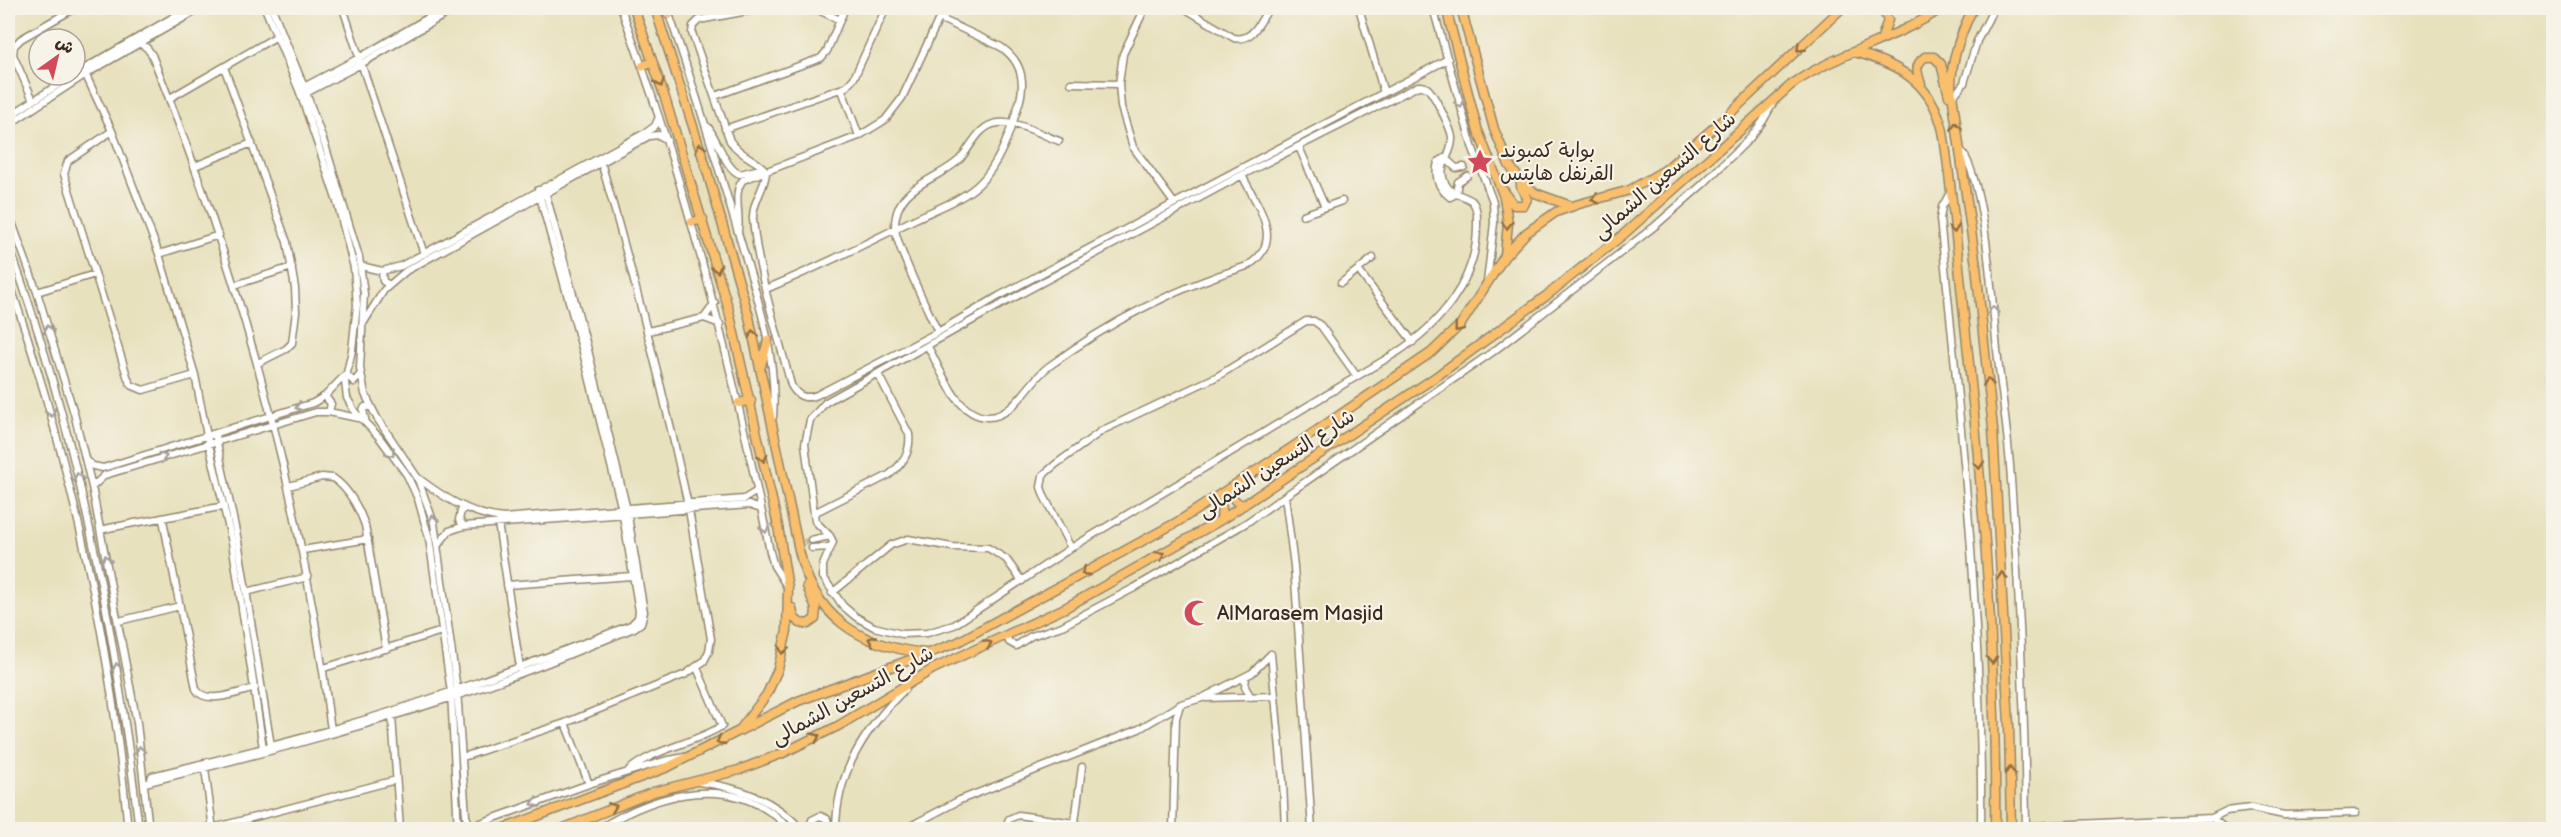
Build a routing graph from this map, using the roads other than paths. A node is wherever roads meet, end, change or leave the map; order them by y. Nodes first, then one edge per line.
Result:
1 (75, 8) edge
2 (189, 8) edge
3 (201, 8) edge
4 (265, 8) edge
5 (272, 8) edge
6 (343, 8) edge
7 (446, 8) edge
8 (456, 8) edge
9 (621, 8) edge
10 (634, 8) edge
11 (655, 8) edge
12 (764, 8) edge
13 (814, 8) edge
14 (845, 8) edge
15 (886, 8) edge
16 (944, 8) edge
17 (1142, 8) edge
18 (1184, 8) edge
19 (1269, 8) edge
20 (1359, 8) edge
21 (1433, 8) edge
22 (1446, 8) edge
23 (1461, 8) edge
24 (1842, 8) edge
25 (1882, 8) edge
26 (1926, 8) edge
27 (1973, 8) edge
28 (1994, 8) edge
29 (1940, 9) edge
30 (667, 10) edge
31 (939, 18) junction
32 (840, 20) junction
33 (154, 34) junction
34 (277, 36) junction
35 (1881, 40) junction
36 (139, 43) junction
37 (1854, 52) junction
38 (152, 55) junction
39 (1448, 59) junction
40 (360, 61) junction
41 (652, 62) junction
42 (643, 66) junction
43 (224, 67) junction
44 (87, 71) edge
45 (87, 71) edge
46 (87, 76) edge
47 (1465, 80) junction
48 (1454, 82) junction
49 (1071, 83) dead end
50 (1119, 84) junction
51 (1921, 85) junction
52 (54, 87) edge
53 (63, 87) edge
54 (842, 90) junction
55 (303, 92) junction
56 (1384, 93) junction
57 (714, 96) junction
58 (170, 98) junction
59 (1776, 98) junction
60 (1952, 98) junction
61 (33, 100) junction
62 (8, 117) edge
63 (659, 117) junction
64 (8, 125) edge
65 (706, 125) junction
66 (1011, 125) junction
67 (725, 129) junction
68 (112, 131) junction
69 (859, 136) junction
70 (667, 140) junction
71 (1059, 141) dead end
72 (252, 143) junction
73 (1299, 147) junction
74 (1959, 148) junction
75 (1445, 158) junction
76 (601, 162) junction
77 (1478, 163) junction
78 (195, 166) junction
79 (766, 171) junction
80 (1481, 171) junction
81 (1242, 175) junction
82 (1521, 181) junction
83 (1501, 189) junction
84 (542, 192) junction
85 (1950, 193) junction
86 (1456, 194) junction
87 (1342, 201) dead end
88 (1174, 203) junction
89 (1571, 206) junction
90 (1325, 207) junction
91 (8, 211) edge
92 (1303, 215) dead end
93 (703, 219) junction
94 (692, 222) junction
95 (894, 230) junction
96 (738, 232) junction
97 (219, 235) junction
98 (8, 243) edge
99 (424, 254) junction
100 (159, 255) junction
101 (1504, 257) junction
102 (1373, 258) dead end
103 (361, 266) junction
104 (292, 267) junction
105 (1358, 270) junction
106 (382, 271) junction
107 (94, 273) junction
108 (8, 278) edge
109 (1341, 283) dead end
110 (740, 284) junction
111 (235, 285) junction
112 (389, 285) junction
113 (1486, 287) junction
114 (723, 289) junction
115 (766, 289) junction
116 (37, 292) junction
117 (715, 303) junction
118 (745, 303) junction
119 (728, 307) junction
120 (704, 318) junction
121 (720, 324) junction
122 (362, 325) junction
123 (648, 331) junction
124 (938, 332) junction
125 (768, 340) junction
126 (1413, 342) junction
127 (928, 347) junction
128 (258, 363) junction
129 (59, 364) junction
130 (49, 368) junction
131 (761, 369) junction
132 (361, 373) junction
133 (346, 374) junction
134 (878, 374) junction
135 (195, 375) junction
136 (1356, 375) junction
137 (324, 396) junction
138 (751, 400) junction
139 (739, 403) junction
140 (371, 407) junction
141 (329, 412) junction
142 (272, 417) junction
143 (360, 418) junction
144 (366, 424) junction
145 (772, 424) junction
146 (274, 425) junction
147 (215, 434) junction
148 (207, 436) junction
149 (216, 442) junction
150 (208, 444) junction
151 (86, 461) junction
152 (417, 477) junction
153 (289, 486) junction
154 (1233, 486) junction
155 (92, 488) junction
156 (757, 491) junction
157 (1286, 496) junction
158 (1211, 500) junction
159 (224, 506) junction
160 (1244, 506) junction
161 (465, 508) junction
162 (689, 508) junction
163 (761, 509) junction
164 (625, 513) junction
165 (814, 513) junction
166 (163, 520) junction
167 (1221, 520) junction
168 (498, 524) junction
169 (464, 526) junction
170 (100, 530) junction
171 (830, 536) junction
172 (368, 539) junction
173 (438, 545) junction
174 (805, 546) junction
175 (831, 547) junction
176 (1071, 548) junction
177 (303, 550) junction
178 (97, 555) junction
179 (86, 558) junction
180 (101, 572) junction
181 (89, 574) junction
182 (632, 576) junction
183 (807, 576) junction
184 (308, 577) junction
185 (1022, 581) junction
186 (507, 585) junction
187 (788, 588) junction
188 (246, 592) junction
189 (832, 593) junction
190 (789, 599) junction
191 (180, 606) junction
192 (119, 621) junction
193 (442, 631) junction
194 (1006, 636) junction
195 (386, 649) junction
196 (928, 653) junction
197 (324, 668) junction
198 (520, 668) junction
199 (697, 668) junction
200 (1246, 676) junction
201 (914, 679) junction
202 (255, 688) junction
203 (454, 694) junction
204 (1275, 696) junction
205 (1251, 697) junction
206 (1202, 698) junction
207 (1181, 704) junction
208 (392, 716) junction
209 (137, 723) junction
210 (565, 723) junction
211 (127, 724) junction
212 (740, 729) junction
213 (332, 730) junction
214 (302, 740) junction
215 (271, 746) junction
216 (263, 748) junction
217 (691, 756) junction
218 (463, 757) junction
219 (1082, 767) dead end
220 (205, 768) junction
221 (626, 772) junction
222 (396, 780) junction
223 (693, 781) junction
224 (147, 782) junction
225 (589, 784) junction
226 (2356, 813) dead end
227 (2212, 818) junction
228 (470, 826) junction
229 (1075, 826) edge
230 (604, 827) edge
231 (2011, 828) edge
232 (2026, 828) edge
233 (213, 829) edge
234 (128, 830) edge
235 (139, 830) edge
236 (149, 830) edge
237 (400, 830) edge
238 (460, 830) edge
239 (500, 830) edge
240 (559, 830) edge
241 (597, 830) edge
242 (791, 830) edge
243 (802, 830) edge
244 (809, 830) edge
245 (830, 830) edge
246 (836, 830) edge
247 (903, 830) edge
248 (1004, 830) edge
249 (1173, 830) edge
250 (1285, 830) edge
251 (1312, 830) edge
252 (1981, 830) edge
253 (1995, 830) edge
254 (2226, 830) edge

1 - 61 street
2 - 44 street
3 - 33 street
4 - 34 street
5 - 55 street
6 - 40 street
7 - 40 street
8 - 40 street
9 - 42 street
10 - 41 main road
110 -> 11 main road
12 - 57 street
13 - 32 street
14 - 32 street
15 - 54 street
16 - 31 street
17 - 50 street
18 - 19 street
20 - 56 street
21 - 39 street
22 - 47 main road
23 - 82 main road
24 -> 89 main road, شارع التسعين الشمالى
25 - 35 main road
26 - 29 main road
27 - 60 main road
28 - 60 street
29 - 35 main road, شارع التسعين الشمالى
30 - 65 street
31 - 66 street
31 - 69 street
32 - 57 street
33 - 36 street
33 - 38 street
34 - 43 street
34 - 55 street
35 - 37 main road, شارع التسعين الشمالى
36 - 38 street
36 - 45 street
37 - 51 main road
37 - 59 main road, شارع التسعين الشمالى
38 - 58 street
39 - 48 street
39 - 56 street
40 - 55 street
40 - 99 street
41 - 42 main road
41 -> 93 main road
42 - 63 street
43 - 58 street
43 - 72 street
46 - 68 street
47 - 48 main road
47 - 83 main road
48 -> 77 street
49 - 50 street
50 - 88 street
51 - 60 main road
51 - 85 main road
52 - 61 street
53 - 64 street
54 - 67 street
54 - 69 street
55 - 103 street
55 - 133 street
56 - 88 street
57 - 67 street
58 - 78 street
59 - 157 street
59 - 160 main road, شارع التسعين الشمالى
74 -> 60 main road
61 - 62 street
63 - 70 street
63 - 84 street
65 - 79 street
65 - 96 street
66 - 71 street
66 - 95 street
66 - 95 street
67 - 79 street
68 - 100 street
68 - 107 street
69 - 79 street
70 - 76 street
70 - 94 street
72 - 78 street
72 - 104 street
73 - 75 street
73 - 81 street
73 - 90 street
231 -> 74 main road
232 -> 74 street
75 - 77 street
75 - 86 street
76 - 84 street
76 - 123 street
77 - 80 street
78 - 97 street
79 - 96 street
79 - 115 street
80 - 86 street
80 - 113 street
81 - 127 street
81 - 127 street
82 - 83 main road
82 - 89 main road
83 -> 101 main road
84 - 99 street
84 - 112 street
84 - 164 street
85 - 252 street
85 -> 253 main road
86 - 126 street
87 - 90 street
88 - 124 street
89 - 101 main road, شارع التسعين الشمالى
90 - 92 street
91 - 116 street
93 - 94 main road
93 -> 114 main road
94 - 117 street
95 - 115 street
95 - 124 street
96 - 125 street
97 - 100 street
97 - 111 street
98 - 130 street
99 - 106 street
100 - 135 street
101 - 113 main road, شارع التسعين الشمالى
102 - 105 street
103 - 106 street
103 - 122 street
104 - 111 street
104 - 128 street
105 - 109 street
105 - 126 street
106 - 112 street
107 - 116 street
107 - 135 street
108 -> 179 street
110 - 114 main road
110 - 118 main road
111 - 128 street
112 - 122 street
113 -> 154 main road, شارع التسعين الشمالى
114 - 119 main road
115 - 124 street
129 -> 116 street
117 - 120 street
117 - 121 street
118 - 119 main road
131 -> 118 main road
119 - 138 main road
120 - 121 street
120 - 123 street
121 - 139 street
122 - 132 street
123 - 162 street
125 - 131 main road
125 - 145 street
126 - 136 street
127 - 134 street
128 - 142 street
129 - 130 street
129 - 151 street
178 -> 130 street
131 - 145 main road
132 - 133 street
132 - 140 street
133 - 137 street
133 - 143 street
134 - 165 street
134 - 165 street
135 - 148 street
136 - 176 street
136 - 176 street
137 - 141 street
137 -> 142 street
138 - 139 main road
138 -> 187 main road
139 - 156 street
140 - 144 street
140 - 152 street
141 - 143 street
141 - 146 street
142 - 146 street
142 - 147 street
143 - 144 street
144 -> 193 street
145 - 174 main road
146 - 149 street
146 - 153 street
147 - 148 street
147 - 149 street
148 - 150 street
148 - 151 street
149 - 150 street
149 - 188 street
155 -> 150 street
150 - 159 street
151 - 155 street
152 - 161 street
173 -> 152 street
153 - 172 street
153 - 177 street
154 - 158 main road, شارع التسعين الشمالى
154 - 160 main road
155 - 170 street
156 - 162 street
156 - 163 street
157 - 194 street
157 - 251 street
158 - 167 main road
158 -> 196 main road, شارع التسعين الشمالى
159 - 166 street
159 - 202 street
160 - 167 main road, شارع التسعين الشمالى
161 - 164 street
161 - 169 street
162 - 163 street
162 - 164 street
162 - 199 street
163 -> 187 street
164 - 168 street
164 - 182 street
164 - 203 street
165 - 171 street
166 - 170 street
166 - 191 street
194 -> 167 main road, شارع التسعين الشمالى
168 - 169 street
168 - 186 street
169 - 173 street
192 -> 170 street
171 - 174 street
171 - 175 street
172 - 177 street
172 - 195 street
173 - 203 street
174 - 175 street
174 - 183 main road
175 - 189 street
176 - 185 street
177 - 184 street
178 - 179 street
178 - 180 street
179 - 181 street
180 - 181 street
211 -> 180 street
181 - 234 street
182 - 186 street
182 - 198 street
183 - 190 main road
196 -> 183 main road
184 - 188 street
184 - 197 street
185 - 189 street
185 - 189 street
186 - 198 street
187 - 190 main road
188 - 215 street
190 -> 212 main road
191 - 192 street
191 - 202 street
192 - 209 street
193 - 195 street
193 - 203 street
201 -> 194 main road, شارع التسعين الشمالى
195 - 197 street
196 - 212 main road, شارع التسعين الشمالى
197 - 213 street
198 - 203 street
199 - 210 street
199 - 221 street
200 - 204 street
200 - 205 street
200 - 206 street
223 -> 201 main road, شارع التسعين الشمالى
201 - 246 street
202 - 216 street
203 - 208 street
203 - 213 street
203 - 218 street
203 - 238 street
204 - 205 street
204 - 250 street
205 - 206 street
206 - 207 street
207 - 247 street
207 - 249 street
208 - 214 street
208 - 222 street
209 - 211 street
224 -> 209 street
210 - 218 street
210 - 225 street
211 - 235 street
212 -> 217 main road, شارع التسعين الشمالى
213 - 214 street
214 - 215 street
214 - 220 street
215 - 216 street
216 - 224 street
217 - 221 street
217 - 239 main road, شارع التسعين الشمالى
218 - 228 street
219 - 229 street
220 - 224 street
220 - 233 street
221 - 225 street
222 - 233 street
222 - 237 street
240 -> 223 main road, شارع التسعين الشمالى
223 - 243 street
224 - 236 street
225 -> 228 street
226 - 227 street
227 - 232 street
227 - 254 street
228 - 238 street
229 - 248 street
230 - 241 street
230 - 242 street
231 - 232 street
244 - 245 street

